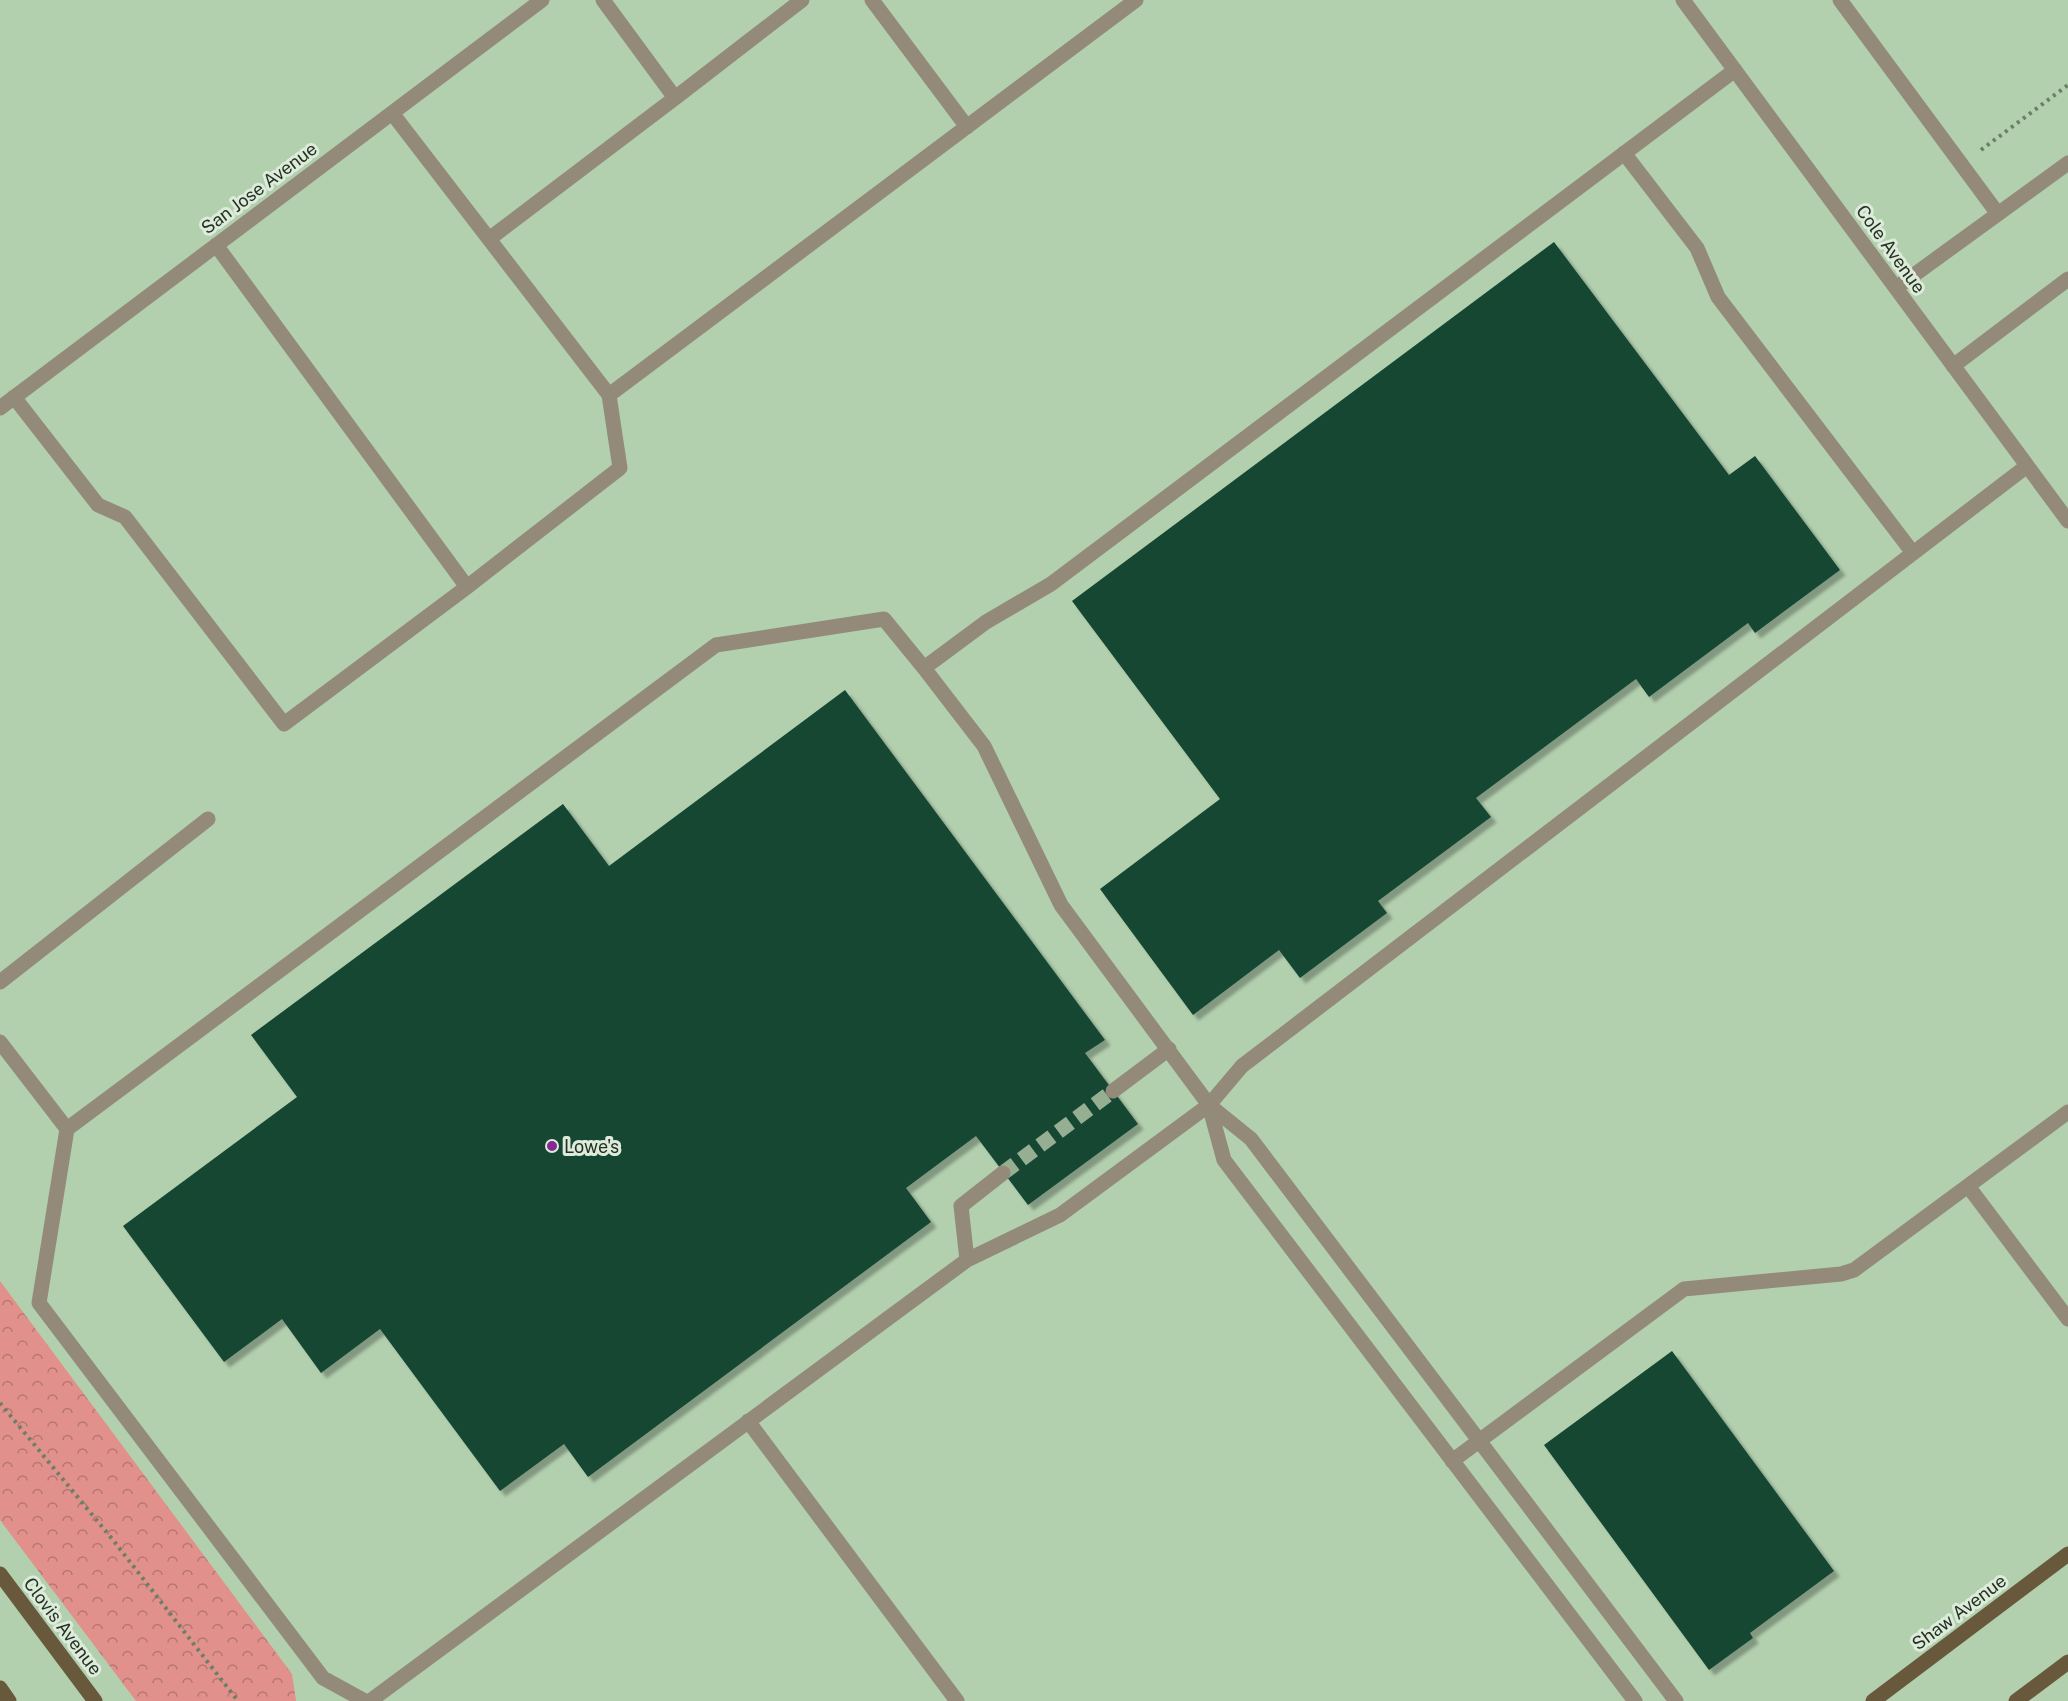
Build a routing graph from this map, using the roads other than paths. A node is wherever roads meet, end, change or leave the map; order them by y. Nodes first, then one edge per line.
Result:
1 (543, 0) edge
2 (603, 0) edge
3 (802, 0) edge
4 (872, 0) edge
5 (1683, 0) edge
6 (1840, 0) edge
7 (1129, 2) edge
8 (1735, 70) junction
9 (675, 98) junction
10 (392, 113) junction
11 (966, 127) junction
12 (1624, 153) junction
13 (2068, 163) edge
14 (1998, 214) junction
15 (489, 239) junction
16 (216, 246) junction
17 (2068, 279) edge
18 (1896, 288) junction
19 (1953, 366) junction
20 (609, 395) junction
21 (14, 397) junction
22 (0, 408) edge
23 (2027, 466) junction
24 (2068, 521) edge
25 (1914, 553) junction
26 (466, 587) junction
27 (924, 668) junction
28 (208, 819) dead end
29 (0, 982) edge
30 (0, 1042) edge
31 (1169, 1049) junction
32 (1113, 1091) tunnel mouth
33 (1209, 1105) junction
34 (2068, 1112) edge
35 (67, 1129) junction
36 (1003, 1173) tunnel mouth
37 (1968, 1185) junction
38 (967, 1260) junction
39 (2068, 1319) edge
40 (748, 1421) junction
41 (1480, 1439) junction
42 (1452, 1461) junction
43 (2068, 1554) edge
44 (0, 1574) edge
45 (0, 1587) edge
46 (33, 1618) junction
47 (2068, 1662) edge
48 (0, 1688) edge
49 (9, 1701) edge
50 (95, 1701) edge
51 (365, 1701) edge
52 (370, 1701) edge
53 (957, 1701) edge
54 (1635, 1701) edge
55 (1677, 1701) edge
56 (1873, 1701) edge
57 (2016, 1701) edge

1 - 10 street, San Jose Avenue
2 - 9 street
3 - 9 street
4 - 11 street
5 - 8 street, Cole Avenue
6 - 14 street
7 - 11 street
8 - 12 street
8 - 18 street, Cole Avenue
9 - 15 street
10 - 15 street
10 - 16 street, San Jose Avenue
11 - 20 street
12 - 25 street
12 - 27 street
13 - 14 street
14 - 18 street
15 - 20 street
16 - 21 street, San Jose Avenue
16 - 26 street
17 - 19 street
18 - 19 street, Cole Avenue
19 - 23 street, Cole Avenue
20 - 26 street
21 - 22 street, San Jose Avenue
21 - 26 street
23 - 24 street, Cole Avenue
23 - 25 street
25 - 33 street
27 - 31 street
27 - 35 street
28 - 29 street
30 - 35 street
31 - 32 street
31 - 33 street
33 - 38 street
33 - 41 street
33 - 42 street
34 - 37 street
35 - 51 street
36 - 38 street
37 - 39 street
37 - 41 street
38 - 40 street
40 - 52 street
40 - 53 street
41 - 42 street
41 - 55 street
42 - 54 street
43 - 56 main road, Shaw Avenue
44 - 46 main road, Clovis Avenue
45 - 46 main road
46 - 50 main road, Clovis Avenue
47 - 57 main road
48 - 49 main road

